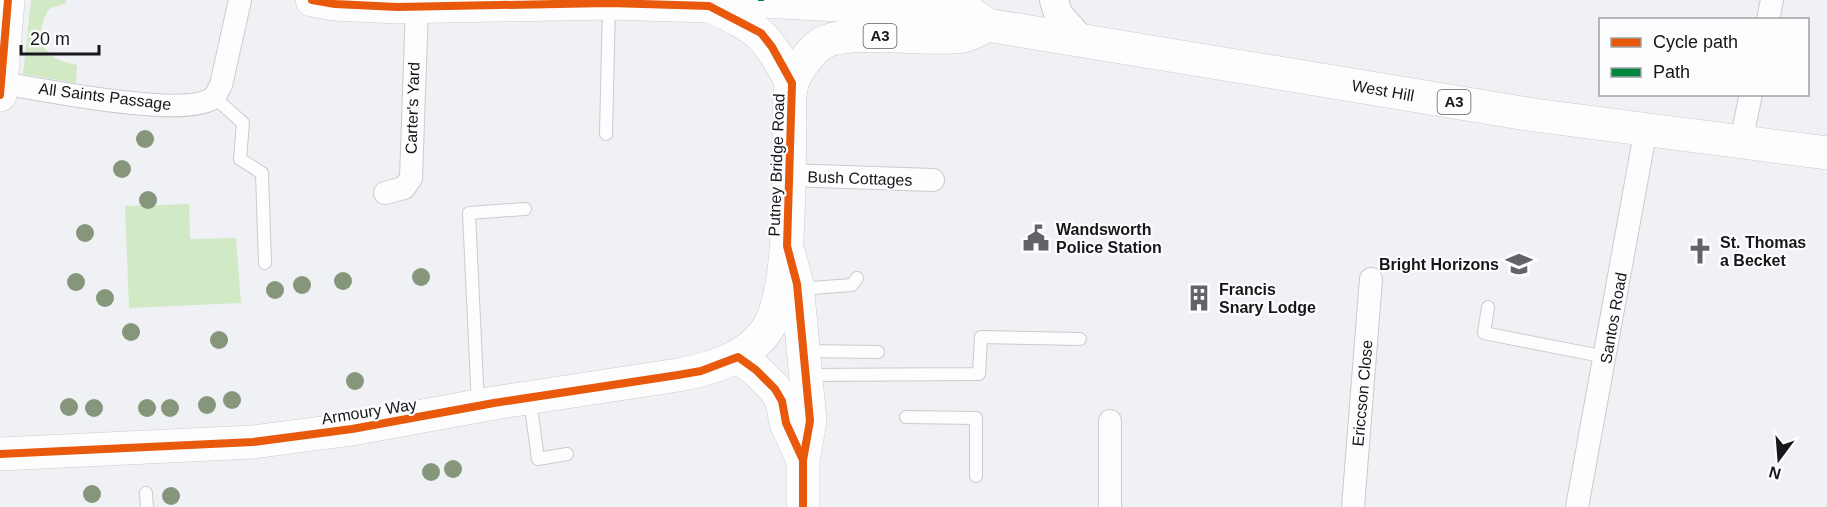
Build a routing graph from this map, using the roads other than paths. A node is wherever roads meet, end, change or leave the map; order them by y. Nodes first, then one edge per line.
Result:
1 (8, 0) edge
2 (240, 0) edge
3 (312, 0) edge
4 (1054, 0) edge
5 (1772, 0) edge
6 (610, 2) edge
7 (952, 5) edge
8 (417, 6) junction
9 (709, 6) junction
10 (1768, 18) edge
11 (987, 25) junction
12 (1082, 41) junction
13 (792, 83) junction
14 (1, 87) edge
15 (1751, 96) edge
16 (214, 97) junction
17 (1646, 129) junction
18 (606, 134) dead end
19 (1741, 141) junction
20 (1827, 153) edge
21 (788, 175) junction
22 (933, 180) dead end
23 (385, 194) dead end
24 (525, 209) dead end
25 (787, 246) junction
26 (265, 263) dead end
27 (856, 278) dead end
28 (1371, 279) dead end
29 (797, 289) junction
30 (1488, 307) dead end
31 (1080, 339) dead end
32 (878, 352) dead end
33 (738, 357) junction
34 (1606, 357) junction
35 (792, 377) junction
36 (530, 398) junction
37 (478, 406) junction
38 (906, 417) dead end
39 (1110, 421) dead end
40 (0, 454) edge
41 (567, 454) dead end
42 (976, 476) dead end
43 (146, 493) dead end
44 (147, 507) edge
45 (803, 507) edge
46 (1110, 507) edge
47 (1353, 507) edge
48 (1577, 507) edge

1 - 14 main road
2 - 16 street
3 - 8 main road, A3
4 - 12 street
5 - 10 street
6 - 8 main road, A3
6 - 9 main road, A3
6 - 18 lane
7 - 9 main road, A3
7 - 11 main road, A3
8 - 23 street, Carter's Yard
9 - 13 main road, A3
11 - 12 main road, A3
11 - 13 main road, A3
12 - 17 main road, West Hill / A3
13 - 21 main road, Putney Bridge Road
14 - 16 street, All Saints Passage
15 - 19 street
16 - 26 lane
17 - 19 main road, West Hill / A3
17 - 34 street, Santos Road
19 - 20 main road, West Hill / A3
21 - 22 street, Bush Cottages
21 - 25 main road, Putney Bridge Road
24 - 37 lane
25 - 29 main road, Putney Bridge Road
25 - 33 main road, Armoury Way
27 - 29 lane
28 - 47 street, Ericcson Close
29 - 35 main road, Putney Bridge Road
30 - 34 lane
31 - 35 lane
32 - 35 lane
33 - 35 main road
33 - 36 main road, Armoury Way
34 - 48 street, Santos Road
35 - 45 main road, Putney Bridge Road
36 - 37 main road, Armoury Way
36 - 41 lane
37 - 40 main road, Armoury Way
38 - 42 lane
39 - 46 street
43 - 44 lane

